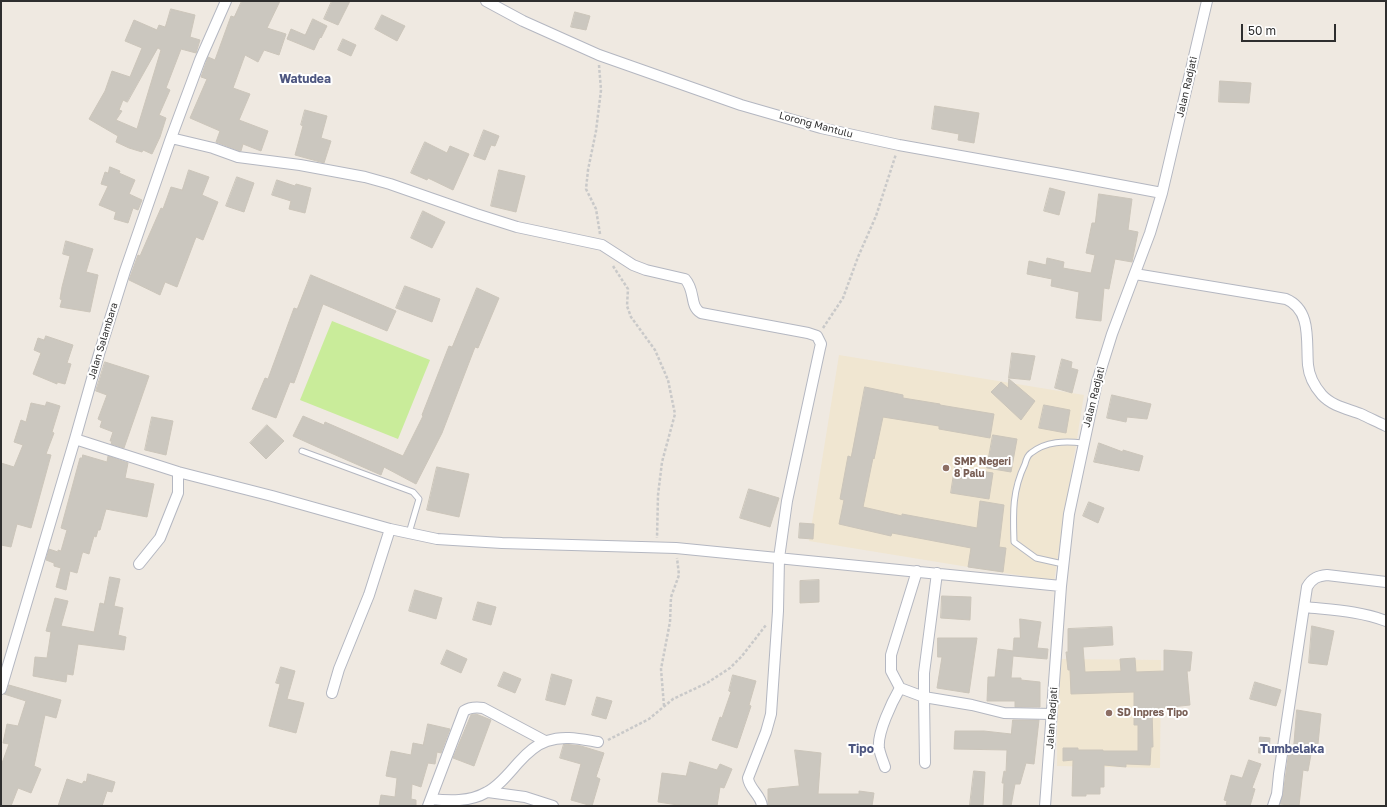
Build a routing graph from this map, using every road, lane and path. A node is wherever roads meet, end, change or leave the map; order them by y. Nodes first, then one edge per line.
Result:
1 (226, 1) edge
2 (486, 1) edge
3 (1207, 1) edge
4 (599, 55) junction
5 (171, 138) junction
6 (899, 145) junction
7 (1162, 193) junction
8 (602, 246) junction
9 (612, 263) dead end
10 (1136, 274) junction
11 (817, 336) junction
12 (1386, 426) edge
13 (75, 439) junction
14 (1083, 443) junction
15 (302, 451) dead end
16 (178, 472) junction
17 (390, 530) junction
18 (408, 533) junction
19 (656, 546) junction
20 (676, 548) junction
21 (779, 558) junction
22 (139, 564) dead end
23 (1063, 564) junction
24 (917, 571) junction
25 (937, 573) junction
26 (1386, 582) edge
27 (1061, 586) junction
28 (1305, 607) junction
29 (778, 610) junction
30 (1386, 622) edge
31 (900, 688) junction
32 (1, 689) edge
33 (332, 693) dead end
34 (924, 697) junction
35 (664, 707) junction
36 (1052, 714) junction
37 (545, 741) junction
38 (598, 742) joint
39 (925, 763) dead end
40 (885, 767) dead end
41 (488, 792) junction
42 (430, 802) edge
43 (553, 806) edge
44 (762, 806) edge
45 (1045, 806) edge
46 (1273, 806) edge

1 - 5 street, Jalan Salambara
2 - 4 street, Lorong Mantulu
3 - 7 street, Jalan Radjati
4 - 6 street, Lorong Mantulu
4 - 8 path
5 - 8 street
5 - 13 street, Jalan Salambara
6 - 7 street, Lorong Mantulu
6 - 11 path
7 - 10 street, Jalan Radjati
8 - 11 street
9 - 19 path
10 - 12 street
10 - 14 street, Jalan Radjati
11 - 21 street
13 - 16 street
13 - 32 street, Jalan Salambara
14 - 23 street, Jalan Radjati
14 - 23 lane
15 - 18 lane
16 - 17 street
16 - 22 street
17 - 18 street
17 - 33 street
18 - 19 street
19 - 20 street
20 - 21 street
20 - 35 path
21 - 24 street
21 - 29 street
23 - 27 street, Jalan Radjati
24 - 25 street
24 - 31 street
25 - 27 street
25 - 34 street
26 - 28 street
27 - 36 street, Jalan Radjati
28 - 30 street
28 - 46 street
29 - 35 path
29 - 44 street
31 - 34 street
31 - 40 street
34 - 36 street
34 - 39 street
35 - 38 path
36 - 45 street, Jalan Radjati
37 - 38 street
37 - 41 street
37 - 42 street
41 - 42 street
41 - 43 street

